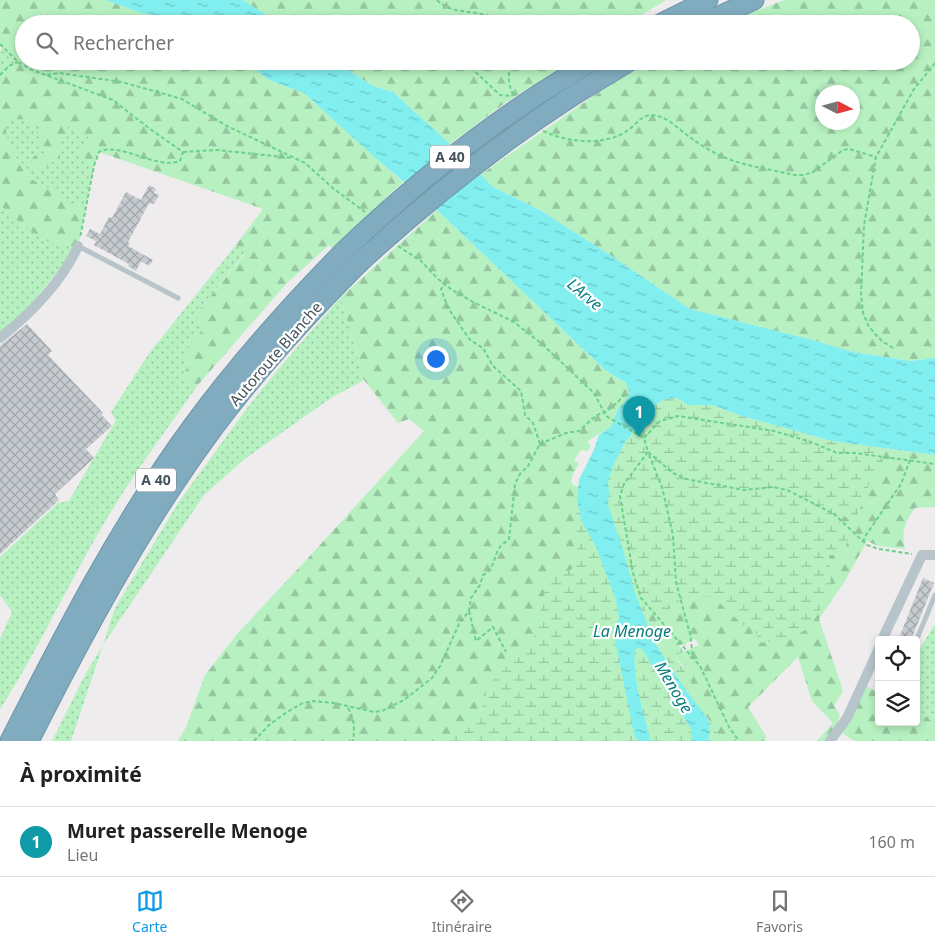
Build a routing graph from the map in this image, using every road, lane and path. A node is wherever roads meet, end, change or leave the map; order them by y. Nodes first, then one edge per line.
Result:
1 (437, 0) edge
2 (708, 0) edge
3 (754, 0) edge
4 (479, 15) edge
5 (678, 15) edge
6 (722, 15) edge
7 (0, 44) edge
8 (15, 59) edge
9 (15, 63) edge
10 (935, 63) edge
11 (36, 70) edge
12 (473, 70) edge
13 (510, 70) edge
14 (577, 70) edge
15 (615, 70) edge
16 (0, 75) edge
17 (47, 75) junction
18 (544, 132) dead end
19 (183, 152) junction
20 (876, 157) junction
21 (294, 159) junction
22 (370, 218) dead end
23 (396, 245) dead end
24 (78, 246) junction
25 (445, 284) junction
26 (178, 298) dead end
27 (0, 338) edge
28 (893, 348) dead end
29 (629, 395) dead end
30 (604, 414) junction
31 (644, 438) junction
32 (540, 444) junction
33 (648, 452) junction
34 (910, 460) junction
35 (935, 464) edge
36 (863, 542) junction
37 (922, 555) junction
38 (935, 555) edge
39 (935, 595) edge
40 (468, 611) junction
41 (884, 636) edge
42 (918, 636) edge
43 (506, 652) dead end
44 (875, 657) edge
45 (693, 658) junction
46 (347, 707) junction
47 (10, 741) edge
48 (29, 741) edge
49 (254, 741) edge
50 (353, 741) edge
51 (739, 741) edge
52 (830, 741) edge

1 - 4 path
2 - 5 highway
3 - 6 highway
7 - 8 path
9 - 16 path
10 - 20 path
11 - 17 path
12 - 13 path
14 - 47 highway, Autoroute Blanche / A 40, bridge
15 - 48 highway, Autoroute Blanche / A 40, bridge
17 - 19 path
17 - 21 path
18 - 20 path
19 - 21 path
19 - 24 path
20 - 28 path
21 - 22 path
23 - 25 path
24 - 26 lane
24 - 27 street
25 - 30 path
25 - 32 path
29 - 30 path
30 - 31 path
30 - 32 path
31 - 33 path
31 - 34 path
32 - 40 path
33 - 36 path
33 - 45 path
33 - 45 path
34 - 35 path
34 - 36 path
36 - 37 path
37 - 38 street
37 - 41 street
39 - 42 lane
40 - 43 path
40 - 46 path
44 - 52 street
45 - 51 path
46 - 49 path
46 - 50 path

